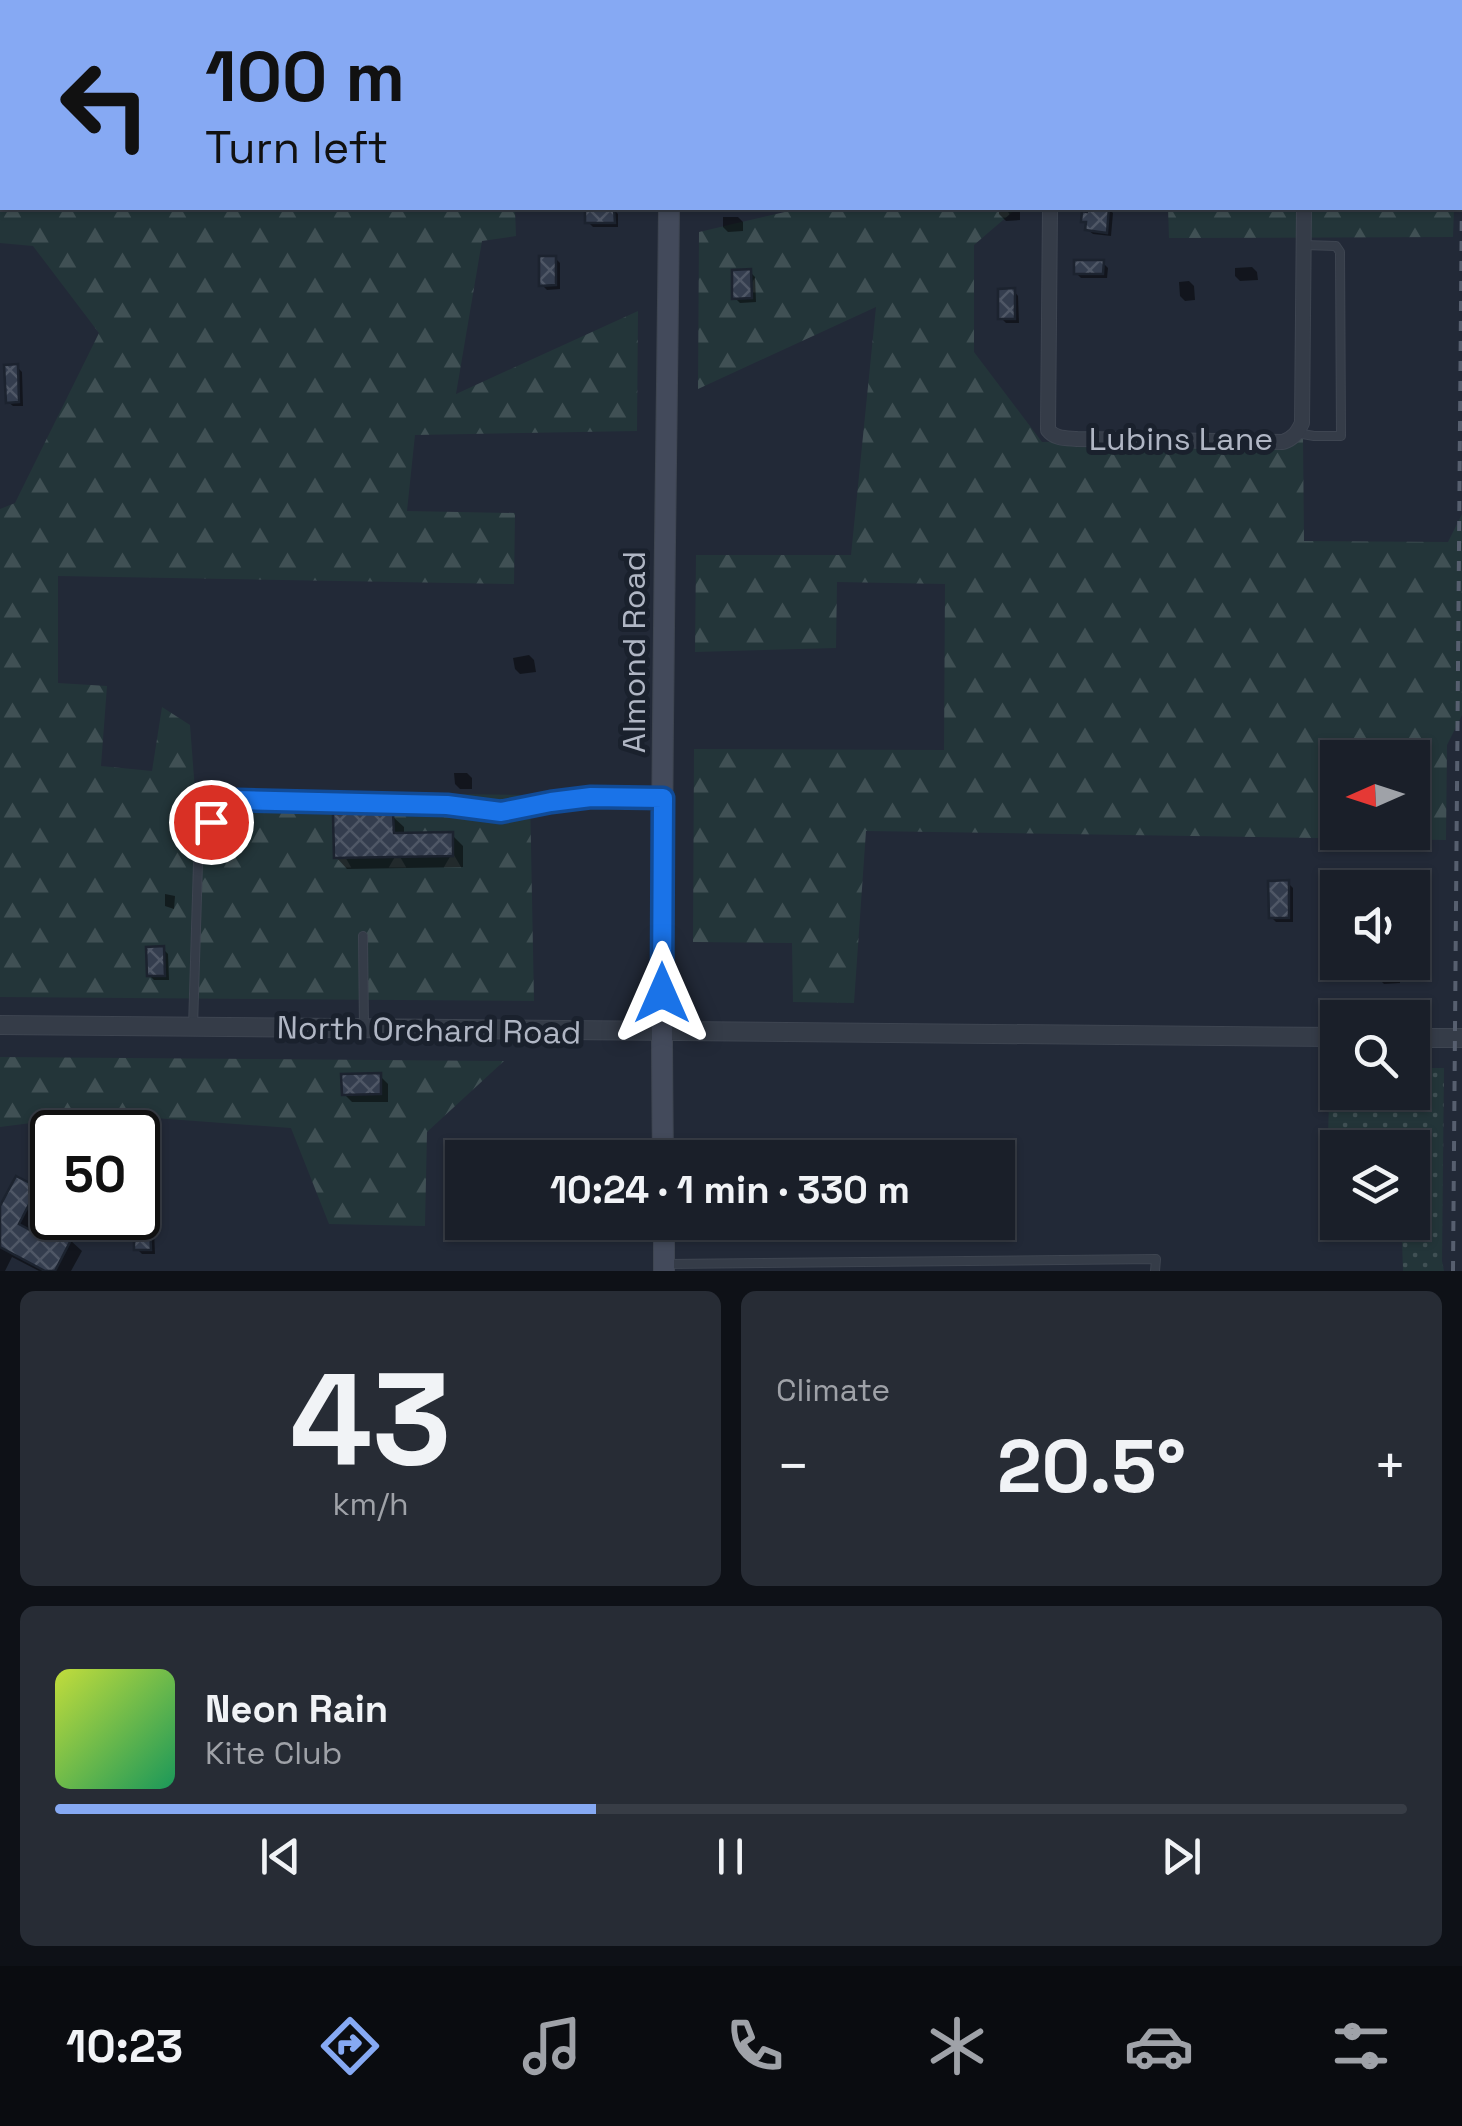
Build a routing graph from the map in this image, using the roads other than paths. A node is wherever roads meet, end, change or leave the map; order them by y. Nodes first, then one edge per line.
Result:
1 (669, 210) edge
2 (1050, 210) edge
3 (1304, 210) edge
4 (1304, 244) junction
5 (1297, 433) junction
6 (663, 798) junction
7 (364, 936) dead end
8 (0, 1026) edge
9 (193, 1028) junction
10 (364, 1029) junction
11 (662, 1032) junction
12 (1320, 1037) edge
13 (1430, 1038) edge
14 (1462, 1038) edge
15 (663, 1140) edge
16 (664, 1240) edge
17 (1058, 1260) junction
18 (664, 1268) edge
19 (1058, 1271) edge
20 (1156, 1271) edge

1 - 6 main road, Almond Road
2 - 5 street, Lubins Lane
3 - 4 street
4 - 5 street
4 - 5 lane
6 - 9 lane
6 - 11 main road, Almond Road
7 - 10 lane
8 - 9 street, North Orchard Road
9 - 10 street, North Orchard Road
10 - 11 street, North Orchard Road
11 - 12 street, North Orchard Road
11 - 15 main road, Almond Road
13 - 14 street
16 - 18 main road
17 - 18 lane
17 - 19 lane
17 - 20 lane

